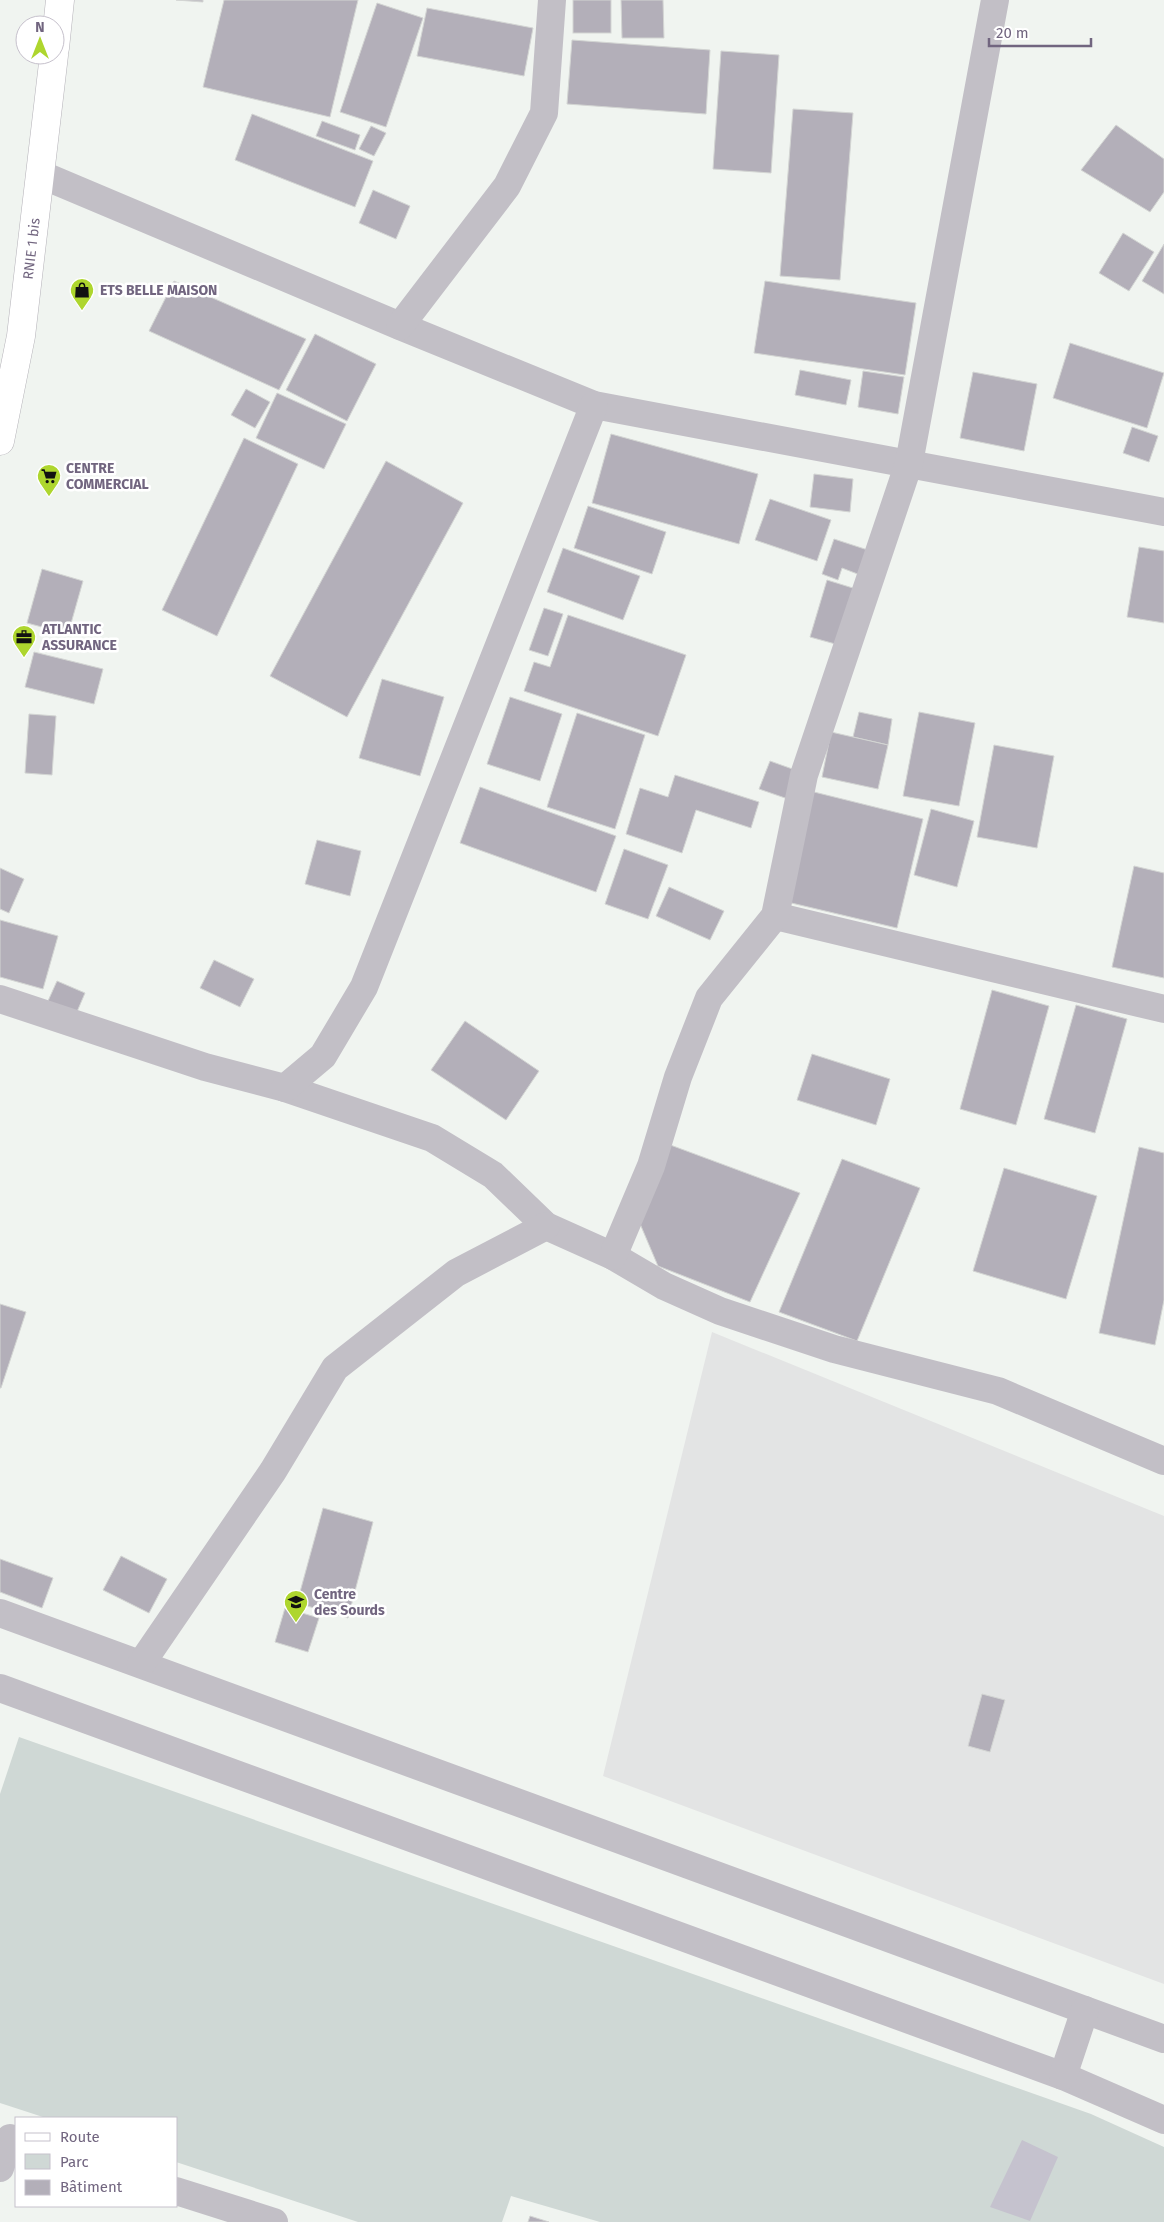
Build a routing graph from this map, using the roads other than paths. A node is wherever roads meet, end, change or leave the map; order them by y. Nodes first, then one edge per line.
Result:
1 (60, 0) edge
2 (552, 0) edge
3 (995, 0) edge
4 (58, 15) edge
5 (53, 65) edge
6 (42, 175) junction
7 (400, 326) junction
8 (594, 405) junction
9 (0, 441) edge
10 (908, 463) junction
11 (1164, 512) edge
12 (775, 916) junction
13 (0, 999) edge
14 (1164, 1009) edge
15 (285, 1088) junction
16 (546, 1226) junction
17 (613, 1256) junction
18 (1164, 1461) edge
19 (0, 1613) edge
20 (141, 1664) junction
21 (0, 1688) edge
22 (1085, 2010) junction
23 (1164, 2039) edge
24 (1063, 2076) junction
25 (1164, 2120) edge
26 (9, 2138) edge
27 (0, 2168) edge
28 (178, 2192) edge
29 (274, 2222) edge

1 - 4 main road
2 - 7 street
3 - 10 street
5 - 6 main road, RNIE 1 bis
6 - 7 street
6 - 9 main road, RNIE 1 bis
7 - 8 street
8 - 10 street
8 - 15 street
10 - 11 street
10 - 12 street
12 - 14 street
12 - 17 street
13 - 15 street
15 - 16 street
16 - 17 street
16 - 20 street
17 - 18 street
19 - 20 street
20 - 22 street
21 - 24 street
22 - 23 street
22 - 24 street
24 - 25 street
26 - 27 street
28 - 29 street

